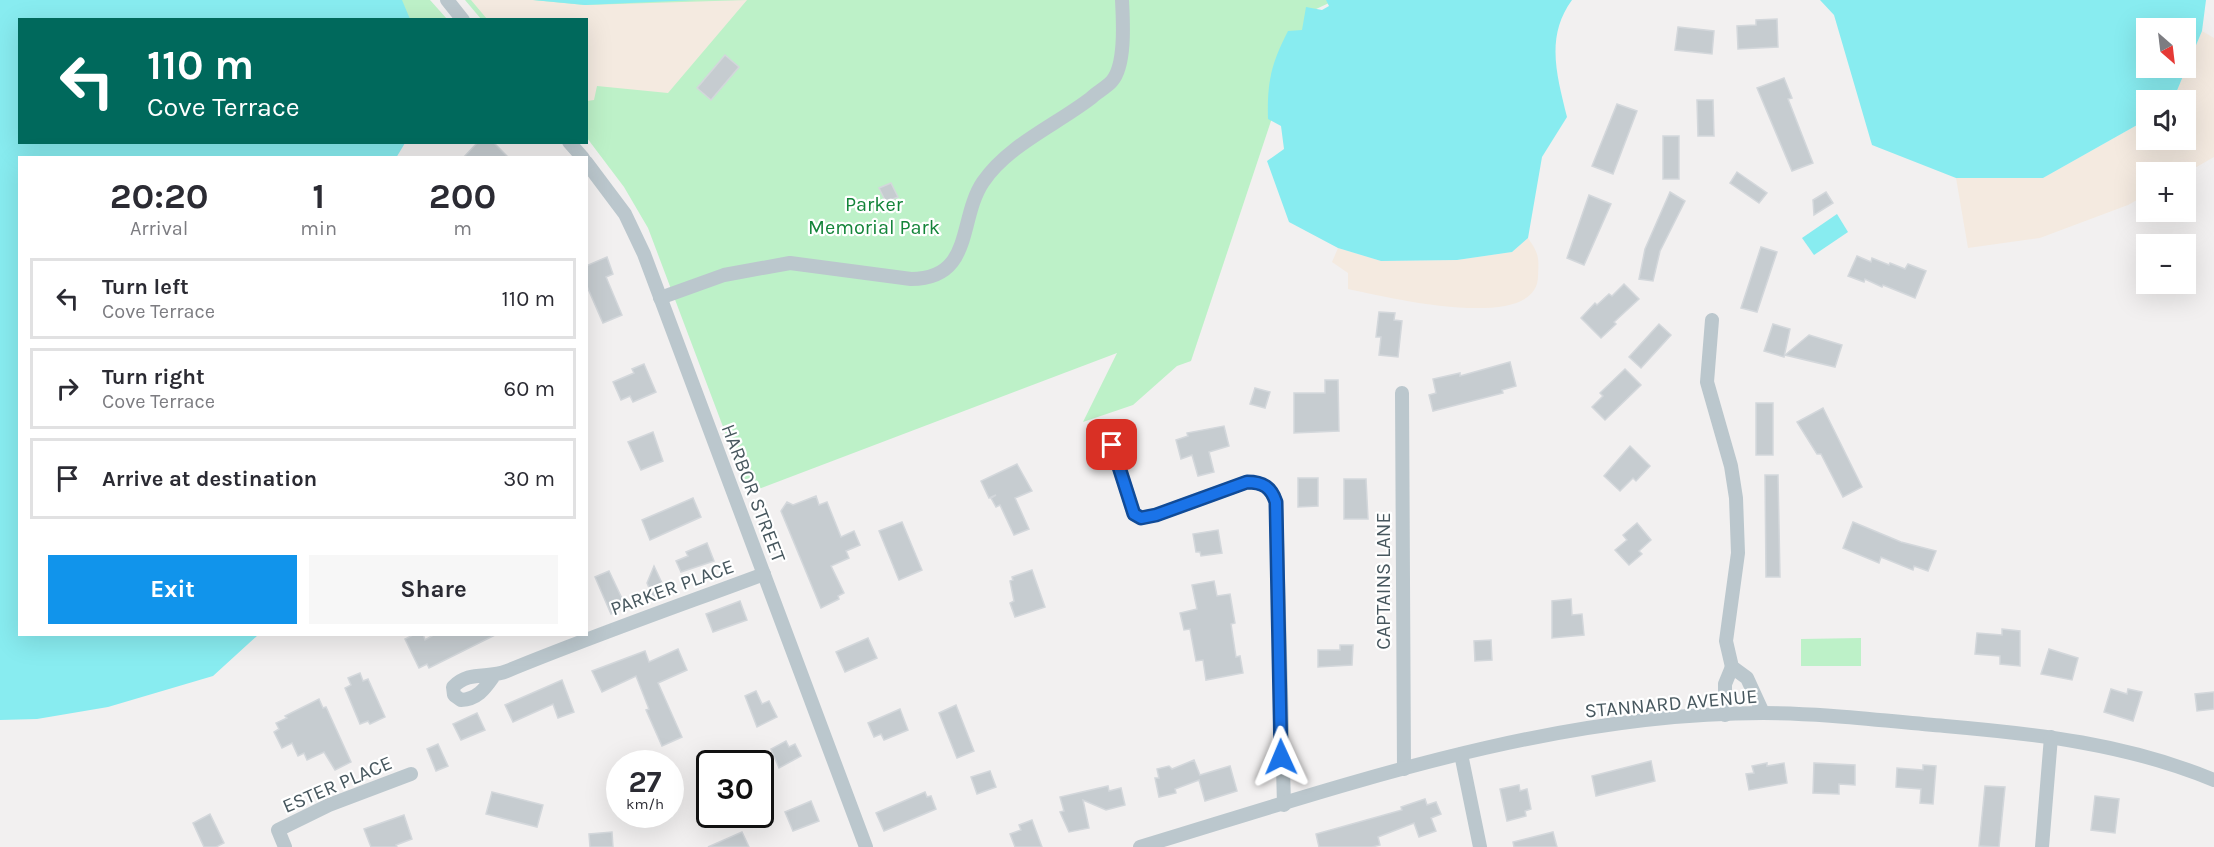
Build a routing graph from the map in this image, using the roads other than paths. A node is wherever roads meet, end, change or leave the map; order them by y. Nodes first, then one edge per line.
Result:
1 (447, 0) edge
2 (1122, 0) edge
3 (461, 18) edge
4 (588, 167) edge
5 (660, 298) junction
6 (1712, 321) dead end
7 (1402, 393) dead end
8 (1112, 445) dead end
9 (764, 574) junction
10 (1732, 667) junction
11 (493, 677) dead end
12 (1763, 713) junction
13 (1725, 715) junction
14 (2051, 737) junction
15 (1461, 754) junction
16 (1404, 769) junction
17 (411, 774) dead end
18 (2214, 780) edge
19 (1284, 805) junction
20 (285, 847) edge
21 (866, 847) edge
22 (1140, 847) edge
23 (1480, 847) edge
24 (2042, 847) edge

1 - 3 street
2 - 5 street
4 - 5 street, HARBOR STREET
5 - 9 street, HARBOR STREET
6 - 10 street
7 - 16 street, CAPTAINS LANE
8 - 19 street
9 - 11 street, PARKER PLACE
9 - 21 street, HARBOR STREET
10 - 12 street
10 - 13 street
12 - 13 street, STANNARD AVENUE
12 - 14 street, STANNARD AVENUE
13 - 15 street, STANNARD AVENUE
14 - 18 street, STANNARD AVENUE
14 - 24 street
15 - 16 street, STANNARD AVENUE
15 - 23 street
16 - 19 street, STANNARD AVENUE
17 - 20 street, ESTER PLACE
19 - 22 street, STANNARD AVENUE

